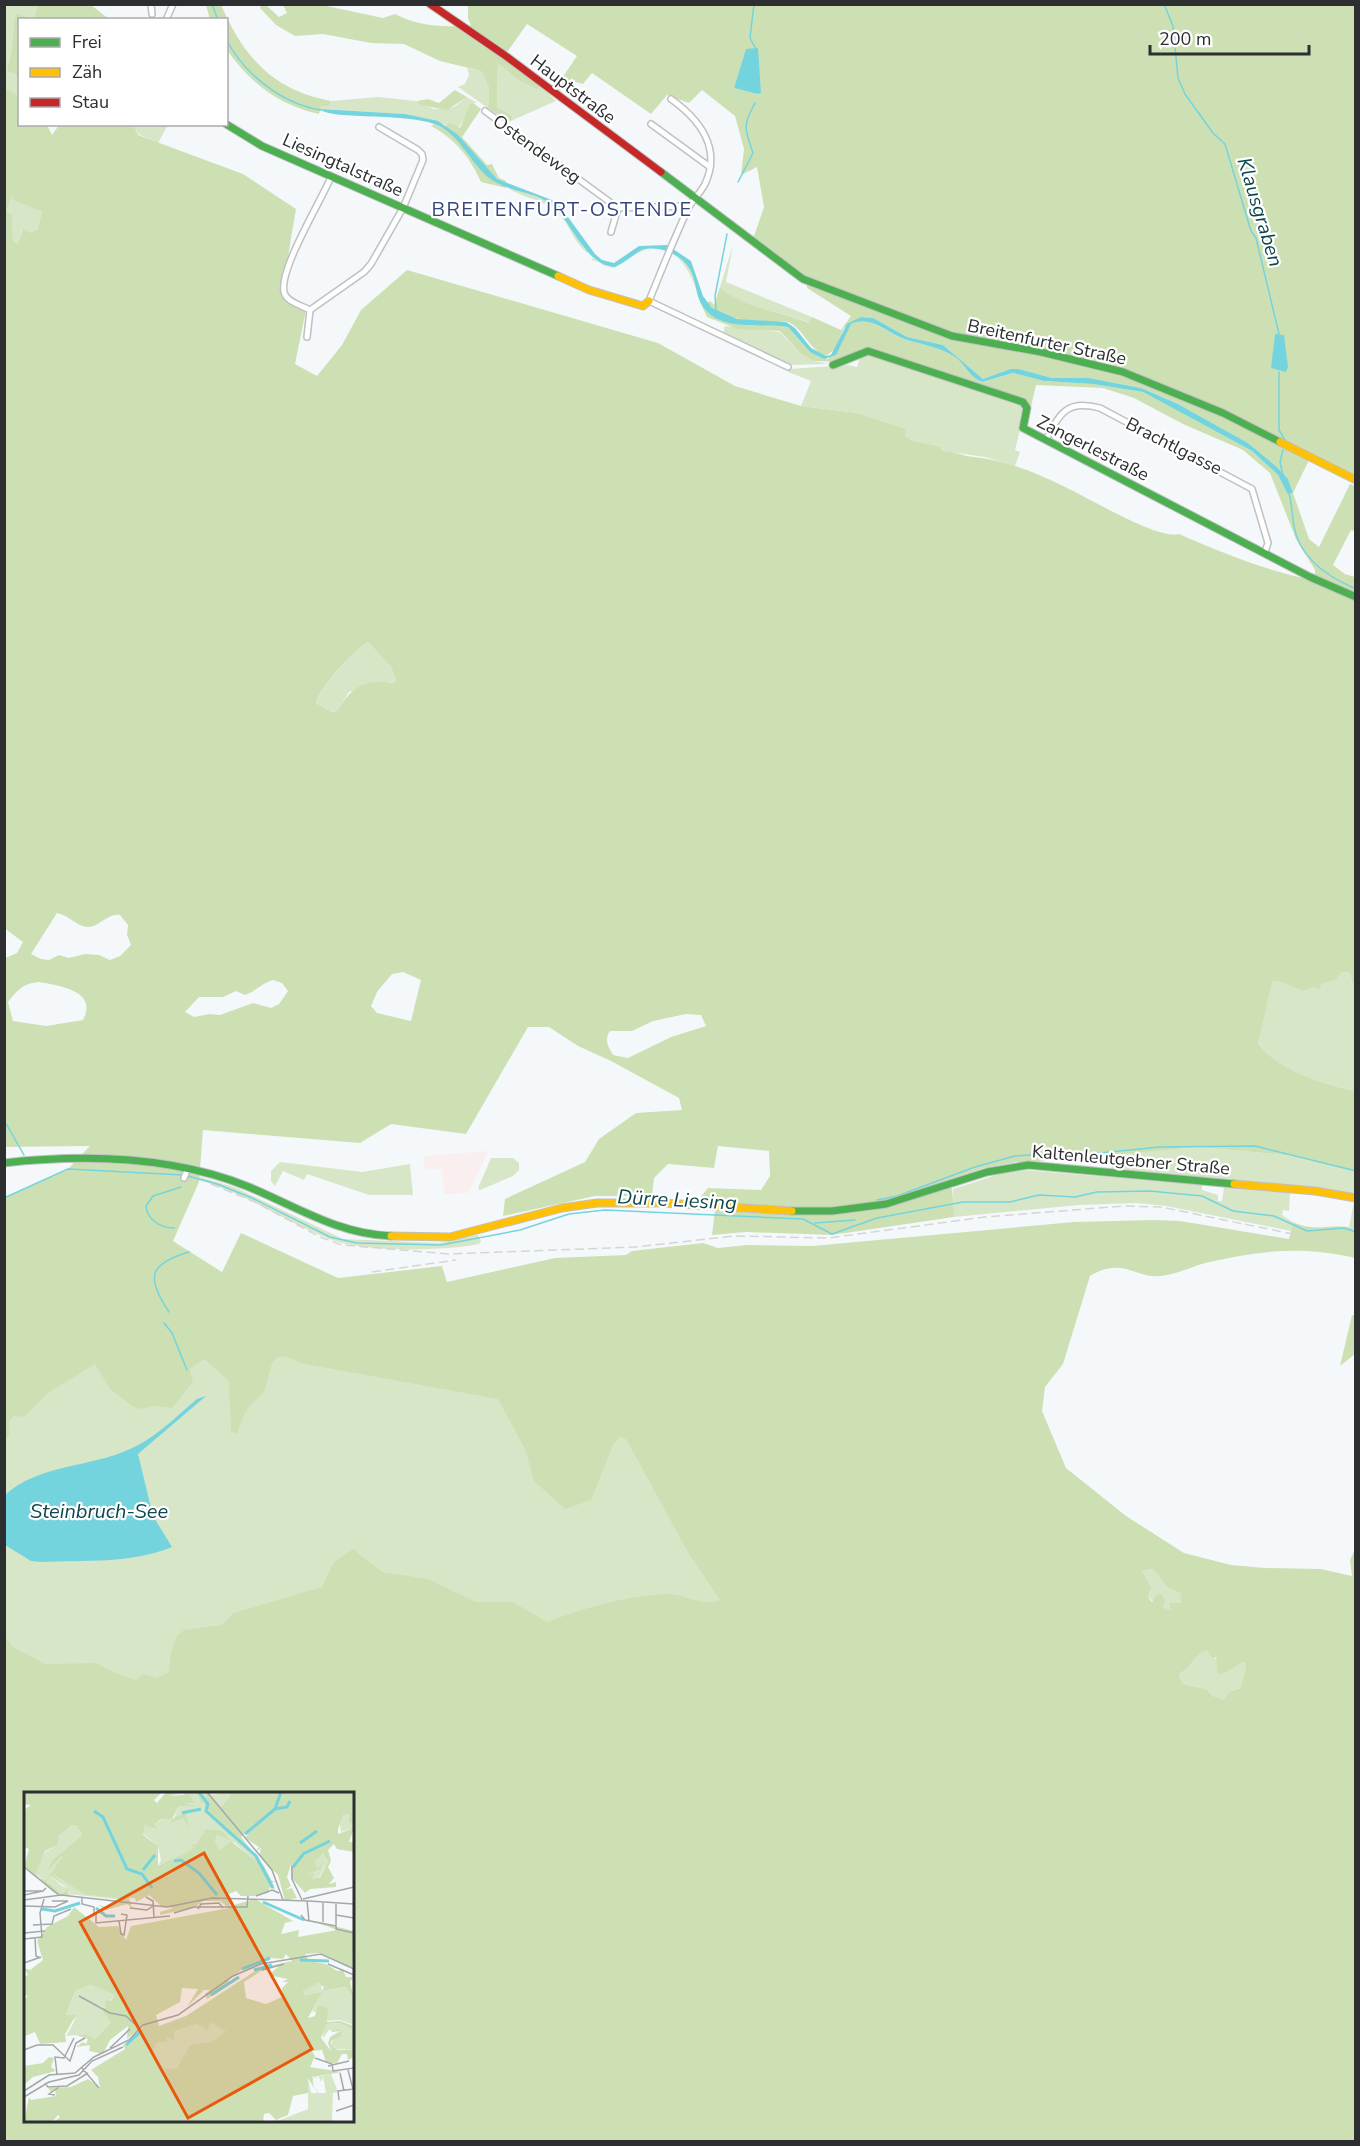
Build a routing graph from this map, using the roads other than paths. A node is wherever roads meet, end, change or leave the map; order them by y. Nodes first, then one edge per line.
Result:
1 (151, 4) edge
2 (173, 4) edge
3 (430, 4) edge
4 (152, 14) dead end
5 (167, 18) edge
6 (671, 99) dead end
7 (485, 111) dead end
8 (651, 124) dead end
9 (228, 125) edge
10 (379, 127) dead end
11 (710, 167) junction
12 (331, 177) junction
13 (695, 199) junction
14 (689, 206) junction
15 (403, 208) junction
16 (618, 208) junction
17 (736, 230) joint
18 (611, 232) dead end
19 (649, 301) junction
20 (310, 310) junction
21 (307, 336) dead end
22 (833, 365) dead end
23 (788, 367) dead end
24 (1046, 440) junction
25 (1356, 480) edge
26 (1265, 552) junction
27 (1356, 597) edge
28 (5, 1163) edge
29 (1356, 1198) edge

1 - 4 street
2 - 5 street
3 - 13 main road, Hauptstraße
6 - 11 street
7 - 16 street, Ostendeweg
8 - 11 street
9 - 12 main road, Liesingtalstraße
10 - 15 street
11 - 13 street
12 - 15 main road, Liesingtalstraße
12 - 20 street
13 - 14 street
13 - 17 main road, Hauptstraße
14 - 16 street
14 - 19 street
15 - 19 main road, Liesingtalstraße
15 - 20 street
16 - 18 street
17 - 25 main road, Breitenfurter Straße
19 - 23 street
20 - 21 street
22 - 24 main road, Zangerlestraße
24 - 26 main road, Zangerlestraße
24 - 26 street, Brachtlgasse
26 - 27 main road, Zangerlestraße
28 - 29 main road, Kaltenleutgebner Straße

